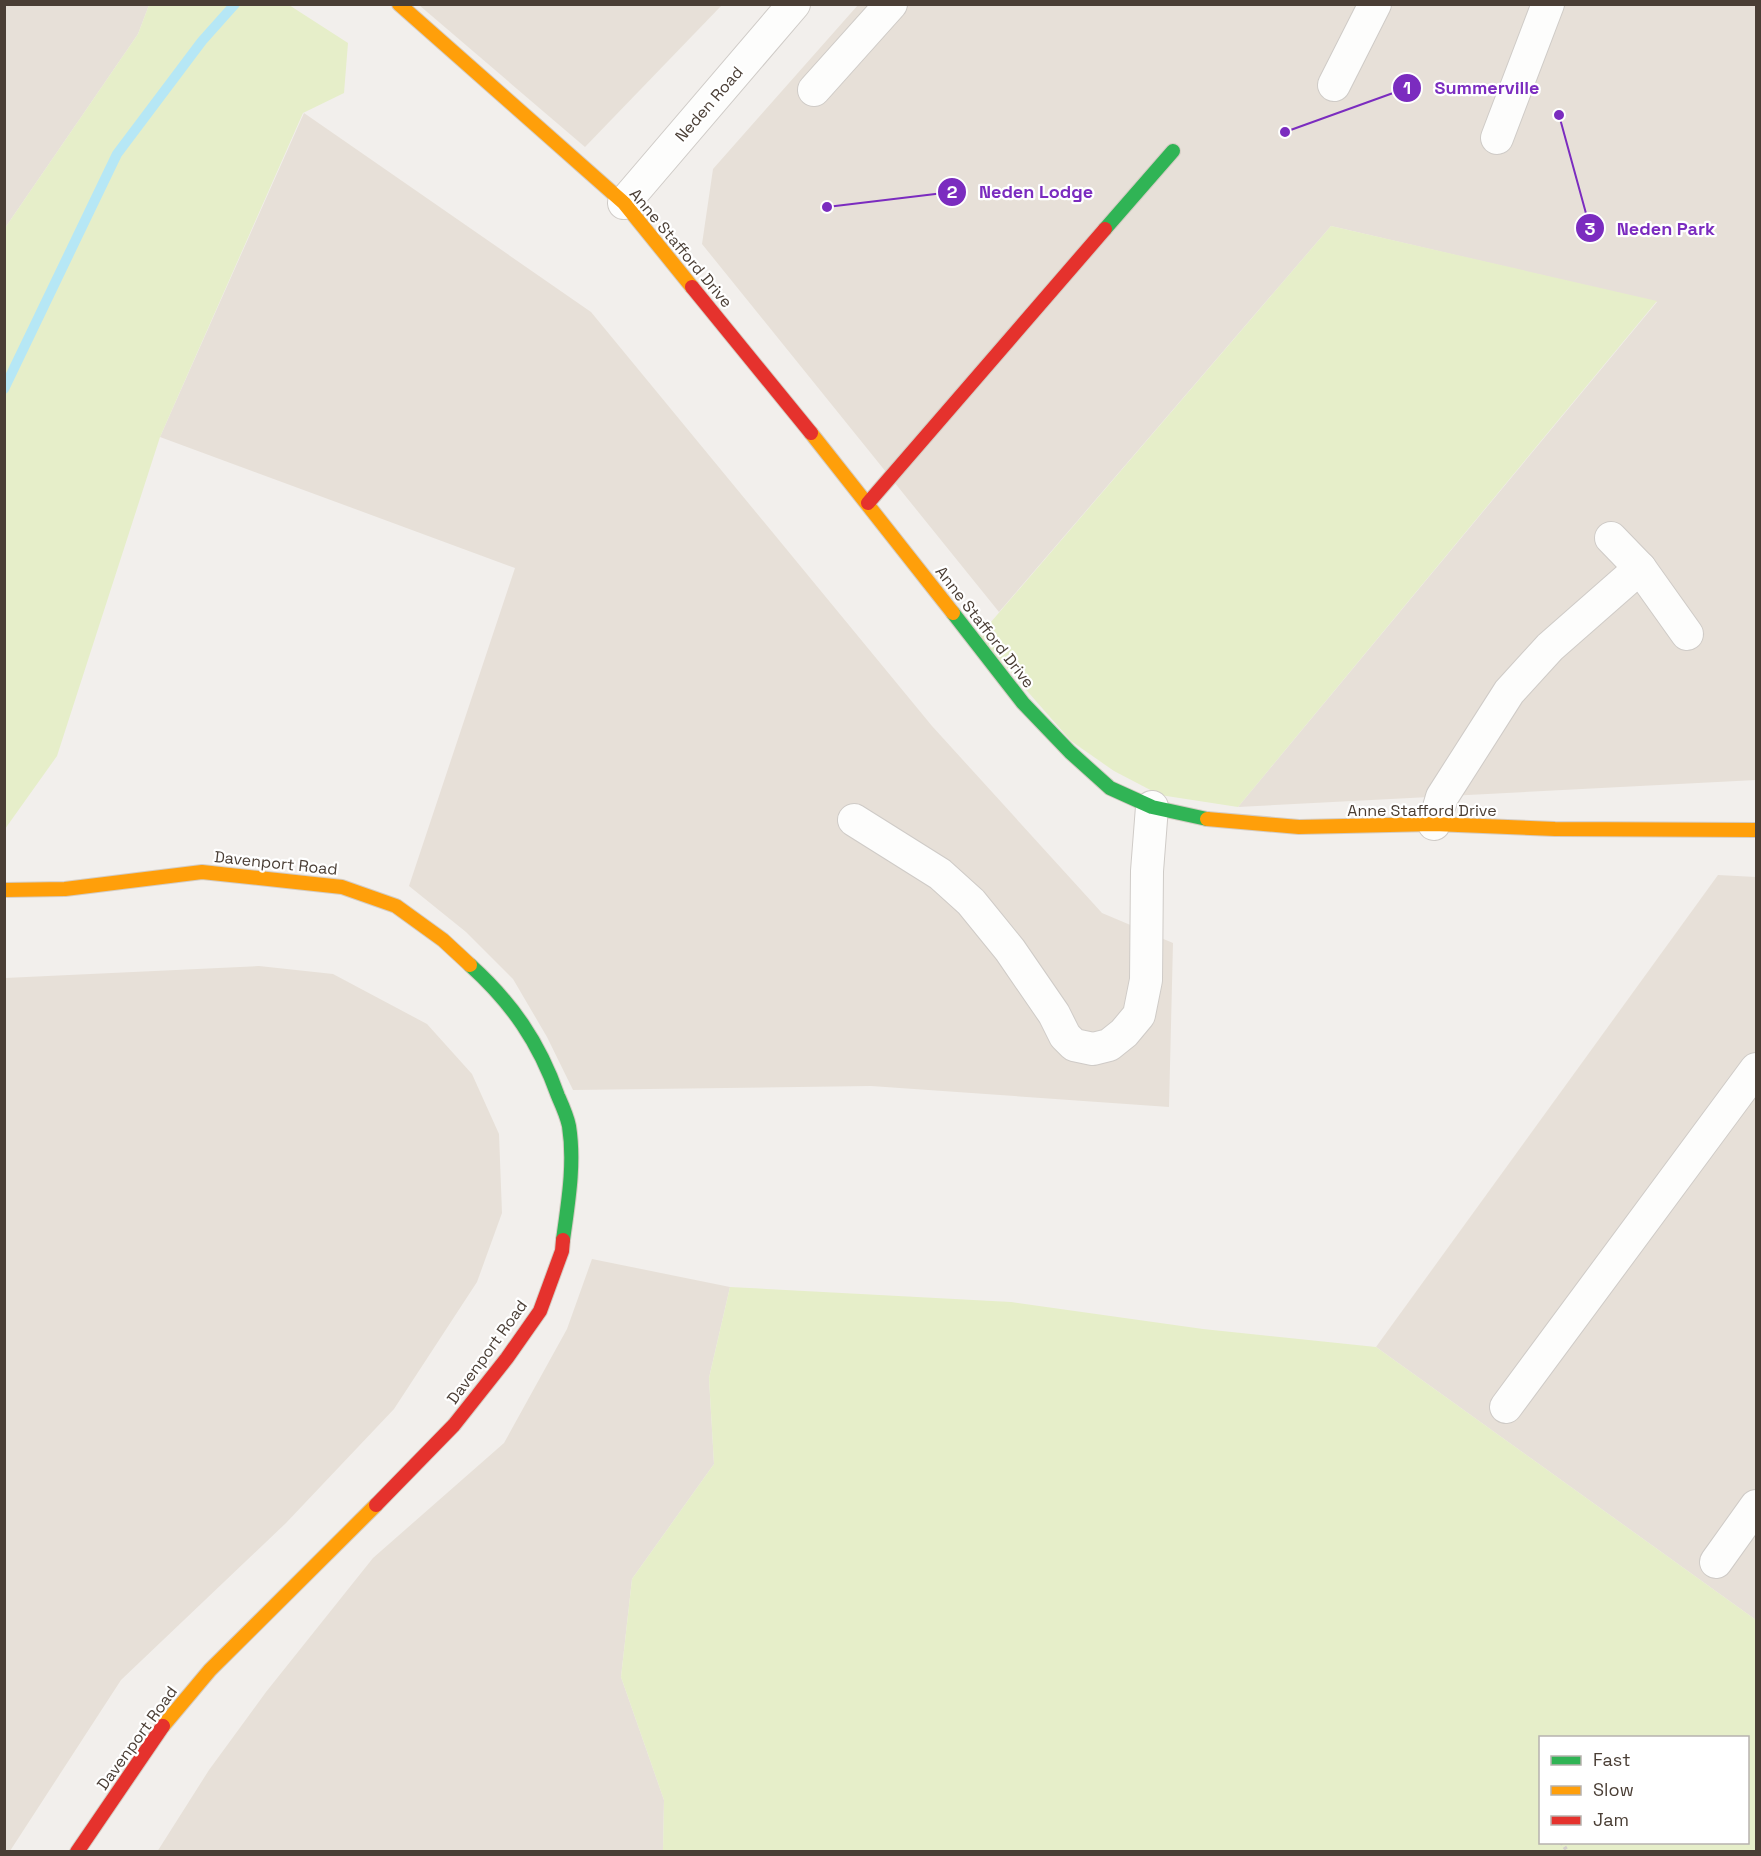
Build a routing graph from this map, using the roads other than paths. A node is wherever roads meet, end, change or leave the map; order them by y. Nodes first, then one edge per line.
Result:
1 (399, 4) edge
2 (794, 4) edge
3 (1375, 4) edge
4 (1548, 4) edge
5 (880, 8) edge
6 (1334, 85) dead end
7 (814, 90) dead end
8 (1497, 138) dead end
9 (1173, 150) dead end
10 (624, 203) junction
11 (868, 503) junction
12 (1611, 538) dead end
13 (1640, 568) junction
14 (1687, 634) dead end
15 (1152, 807) junction
16 (854, 820) dead end
17 (1434, 824) junction
18 (1756, 830) edge
19 (4, 890) edge
20 (1756, 1069) edge
21 (1506, 1407) dead end
22 (1756, 1506) edge
23 (1716, 1562) dead end
24 (77, 1851) edge

1 - 10 street, Anne Stafford Drive
2 - 10 street, Neden Road
3 - 6 street
4 - 8 street
5 - 7 street
9 - 11 street
10 - 11 street, Anne Stafford Drive
11 - 15 street, Anne Stafford Drive
12 - 13 street
13 - 14 street
13 - 17 street
15 - 16 street
15 - 17 street, Anne Stafford Drive
17 - 18 street, Anne Stafford Drive
19 - 24 street, Davenport Road
20 - 21 street
22 - 23 street

